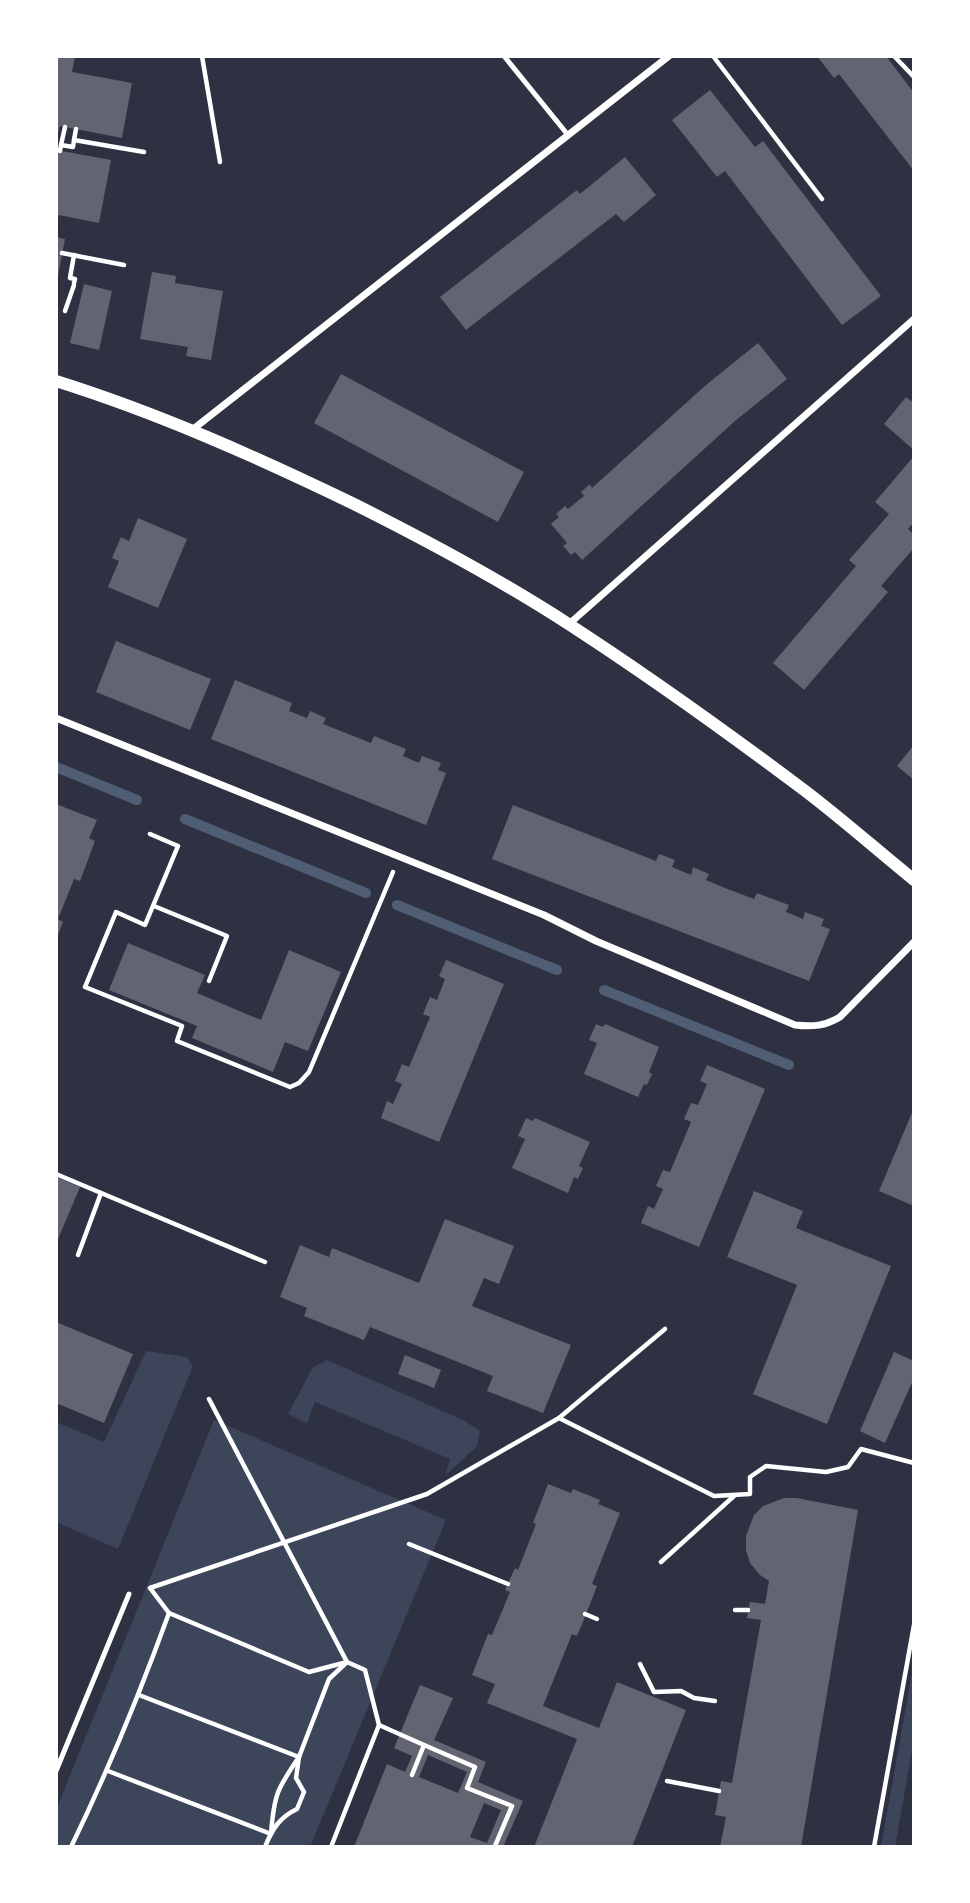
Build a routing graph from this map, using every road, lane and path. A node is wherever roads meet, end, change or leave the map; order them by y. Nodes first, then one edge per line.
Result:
1 (202, 56) edge
2 (505, 56) edge
3 (669, 56) edge
4 (713, 56) edge
5 (894, 56) edge
6 (914, 77) edge
7 (65, 127) dead end
8 (76, 129) dead end
9 (568, 135) junction
10 (74, 140) junction
11 (144, 152) dead end
12 (220, 162) dead end
13 (822, 199) dead end
14 (62, 253) dead end
15 (74, 255) junction
16 (124, 265) dead end
17 (65, 311) dead end
18 (914, 319) edge
19 (57, 382) edge
20 (192, 430) junction
21 (569, 624) junction
22 (56, 718) edge
23 (150, 834) dead end
24 (400, 855) junction
25 (914, 880) edge
26 (154, 906) junction
27 (914, 943) edge
28 (209, 981) dead end
29 (56, 1174) edge
30 (101, 1193) junction
31 (78, 1255) dead end
32 (265, 1262) dead end
33 (665, 1329) dead end
34 (209, 1399) dead end
35 (559, 1418) junction
36 (914, 1463) edge
37 (734, 1495) junction
38 (283, 1543) junction
39 (409, 1544) dead end
40 (661, 1562) dead end
41 (508, 1584) dead end
42 (128, 1594) dead end
43 (735, 1610) dead end
44 (748, 1610) dead end
45 (169, 1613) junction
46 (585, 1614) dead end
47 (597, 1619) dead end
48 (914, 1625) edge
49 (347, 1662) junction
50 (640, 1664) dead end
51 (139, 1695) junction
52 (715, 1701) dead end
53 (379, 1725) junction
54 (424, 1745) junction
55 (299, 1756) junction
56 (56, 1771) edge
57 (108, 1771) junction
58 (412, 1775) dead end
59 (667, 1780) dead end
60 (719, 1791) dead end
61 (271, 1834) junction
62 (495, 1846) edge
63 (71, 1847) edge
64 (265, 1847) edge
65 (331, 1847) edge
66 (874, 1847) edge

1 - 12 path
2 - 9 lane
3 - 9 street
4 - 13 path
5 - 6 path
7 - 10 path
8 - 10 path
9 - 20 street
10 - 11 path
14 - 15 path
15 - 16 path
15 - 17 path
18 - 21 street
19 - 20 street
20 - 21 street
21 - 25 street
22 - 24 street
23 - 26 path
24 - 26 path
24 - 27 street
26 - 28 path
29 - 30 path
30 - 31 path
30 - 32 path
33 - 35 path
34 - 38 path
35 - 37 path
35 - 38 path
36 - 37 path
37 - 40 path
38 - 45 path
38 - 49 path
39 - 41 path
42 - 56 lane
43 - 44 path
45 - 49 path
45 - 51 path
46 - 47 path
48 - 66 path
49 - 53 path
49 - 55 path
50 - 52 path
51 - 55 path
51 - 57 path
53 - 54 path
53 - 65 path
54 - 58 path
54 - 62 path
55 - 61 path
55 - 61 path
57 - 61 path
57 - 63 path
59 - 60 path
61 - 64 path

